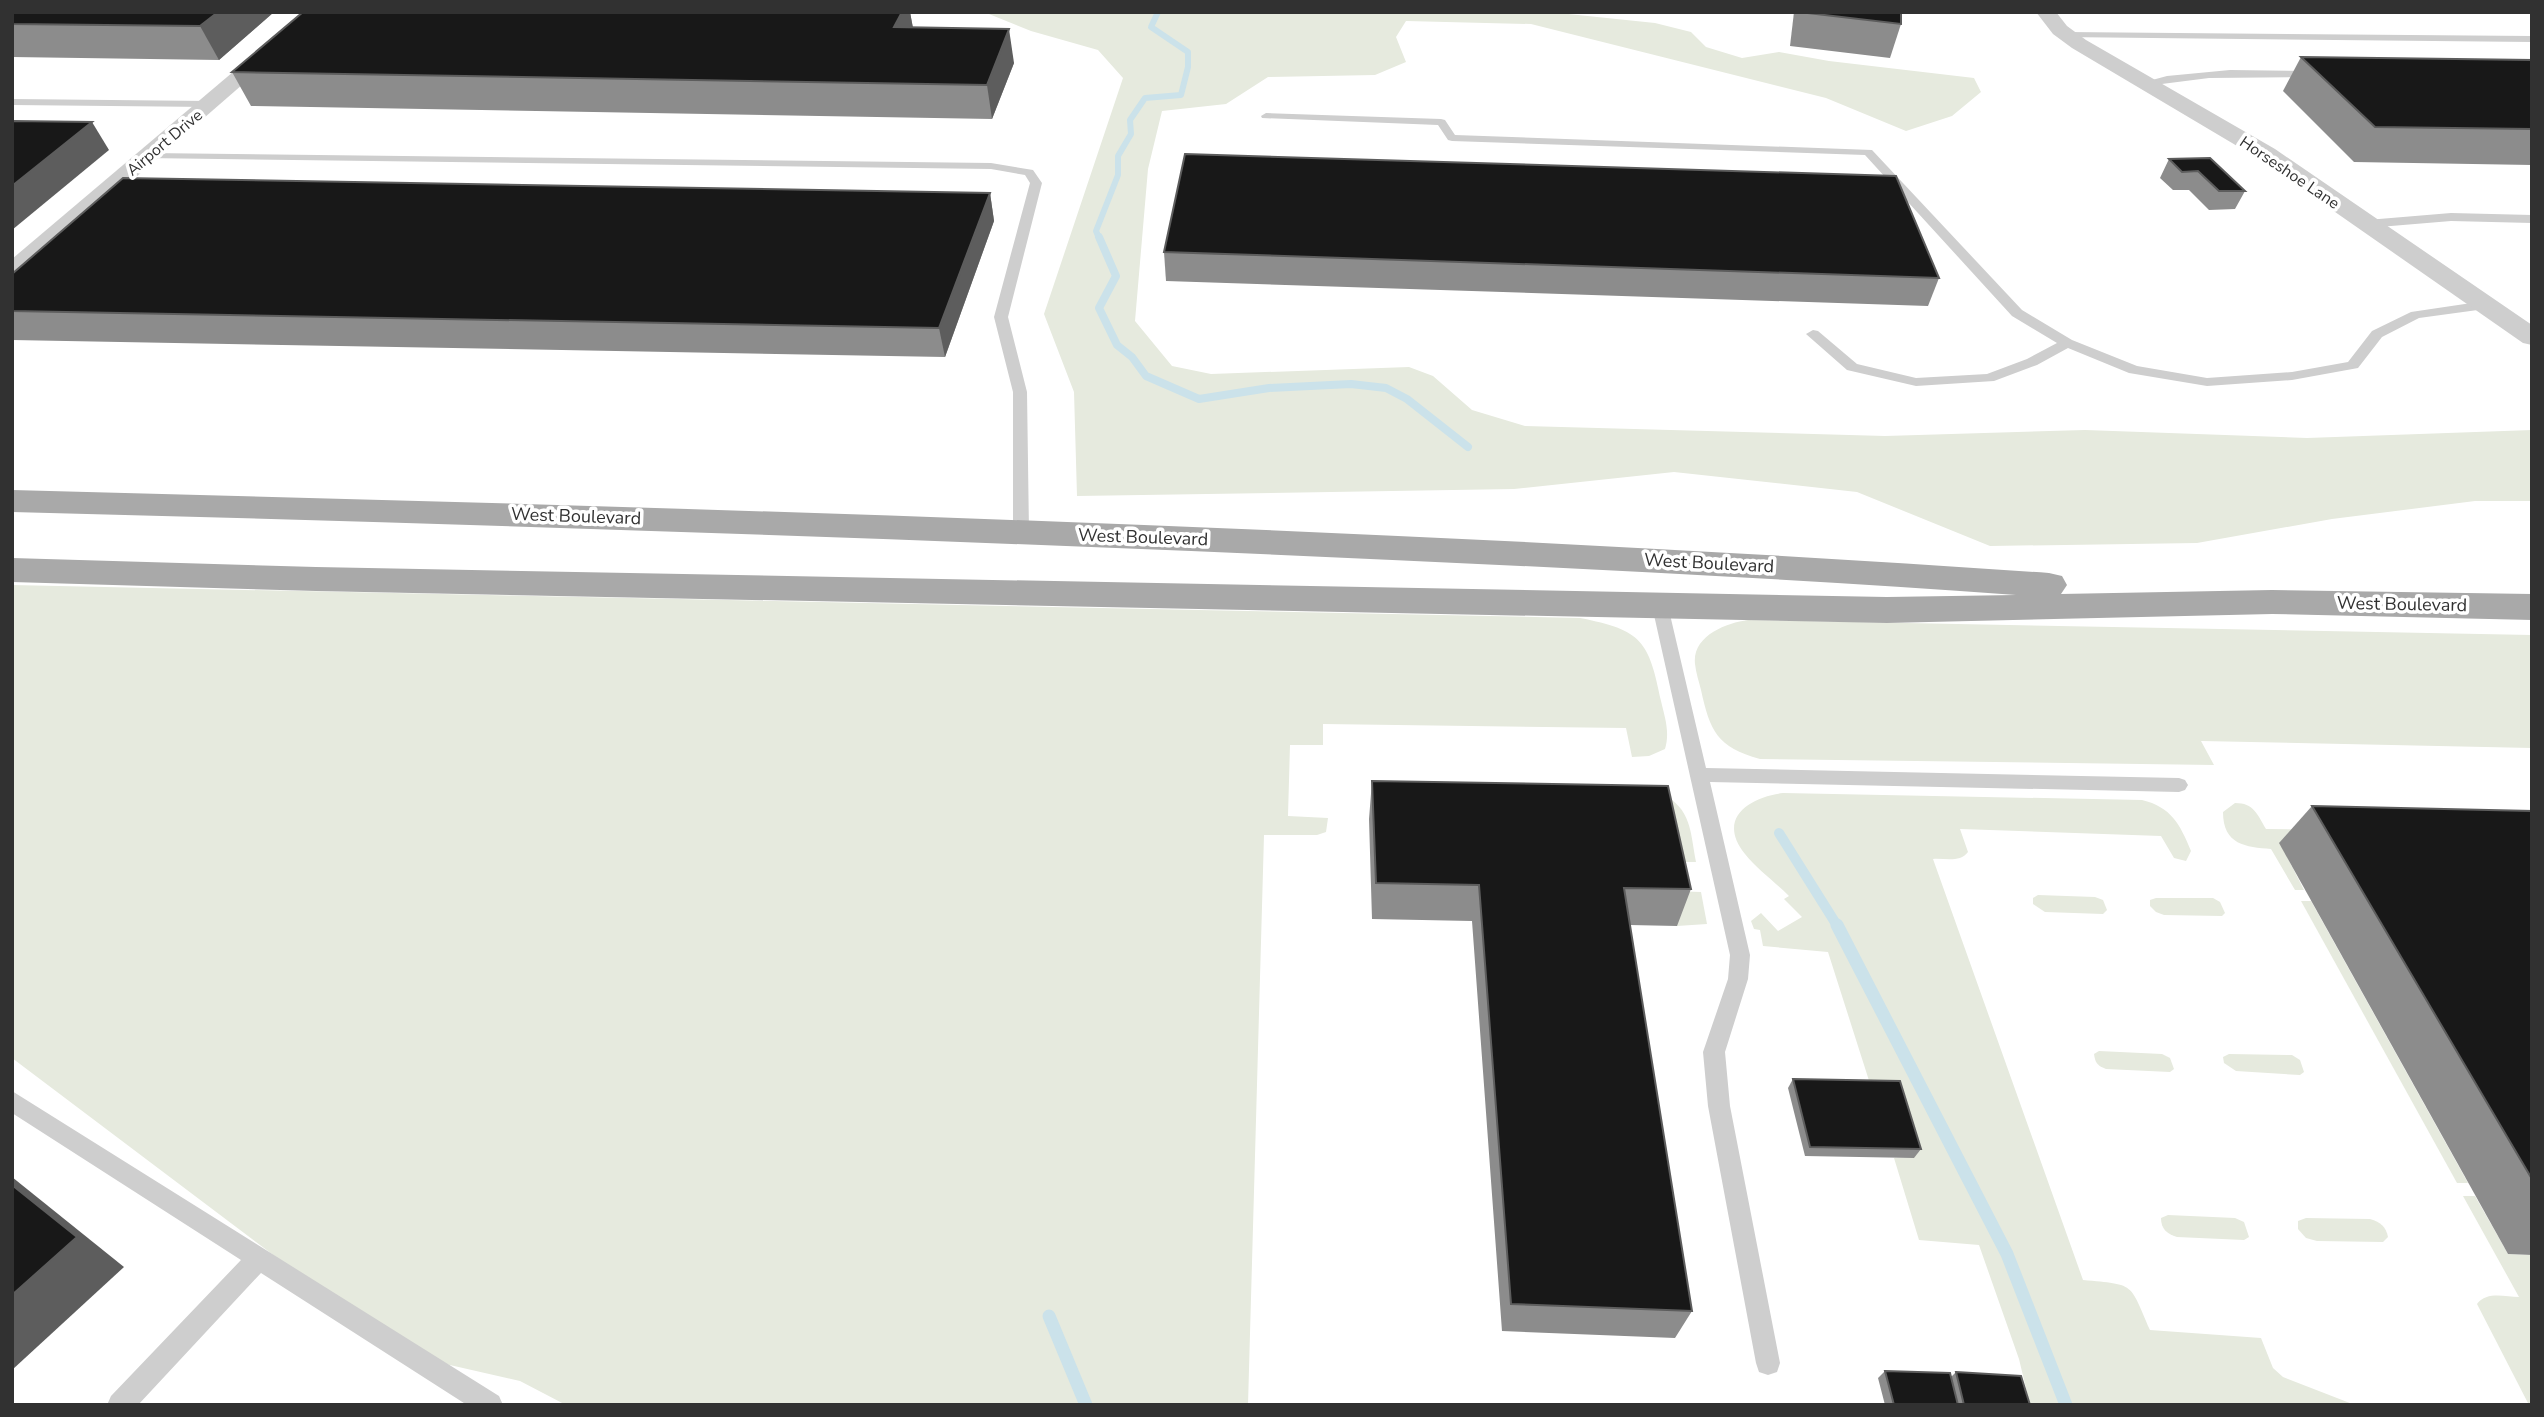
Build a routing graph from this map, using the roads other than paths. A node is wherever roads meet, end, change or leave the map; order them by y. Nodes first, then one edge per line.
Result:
1 (316, 12) edge
2 (2046, 12) edge
3 (2067, 35) junction
4 (2532, 39) edge
5 (2323, 74) edge
6 (2146, 83) junction
7 (12, 102) edge
8 (209, 104) junction
9 (1266, 116) dead end
10 (149, 156) junction
11 (2532, 219) edge
12 (2367, 224) junction
13 (12, 272) edge
14 (2485, 305) junction
15 (1813, 334) dead end
16 (2532, 337) edge
17 (2067, 343) junction
18 (12, 501) edge
19 (1021, 532) junction
20 (12, 570) edge
21 (2272, 601) junction
22 (1660, 606) junction
23 (2532, 607) edge
24 (1697, 775) junction
25 (2179, 785) dead end
26 (12, 1101) edge
27 (259, 1258) junction
28 (1768, 1363) dead end
29 (120, 1405) edge
30 (491, 1405) edge

1 - 8 street, Airport Drive
2 - 3 street, Horseshoe Lane
3 - 4 lane
3 - 6 street, Horseshoe Lane
5 - 6 lane
6 - 12 street, Horseshoe Lane
7 - 8 lane
8 - 10 street, Airport Drive
9 - 17 lane
10 - 13 street, Airport Drive
10 - 19 lane
11 - 12 lane
12 - 14 street, Horseshoe Lane
14 - 16 street, Horseshoe Lane
14 - 17 lane
15 - 17 lane
18 - 19 main road, West Boulevard
19 - 21 main road, West Boulevard
20 - 22 main road, West Boulevard
21 - 22 main road, West Boulevard
21 - 23 main road, West Boulevard
22 - 24 lane
24 - 25 lane
24 - 28 lane
26 - 27 lane
27 - 29 lane
27 - 30 lane

